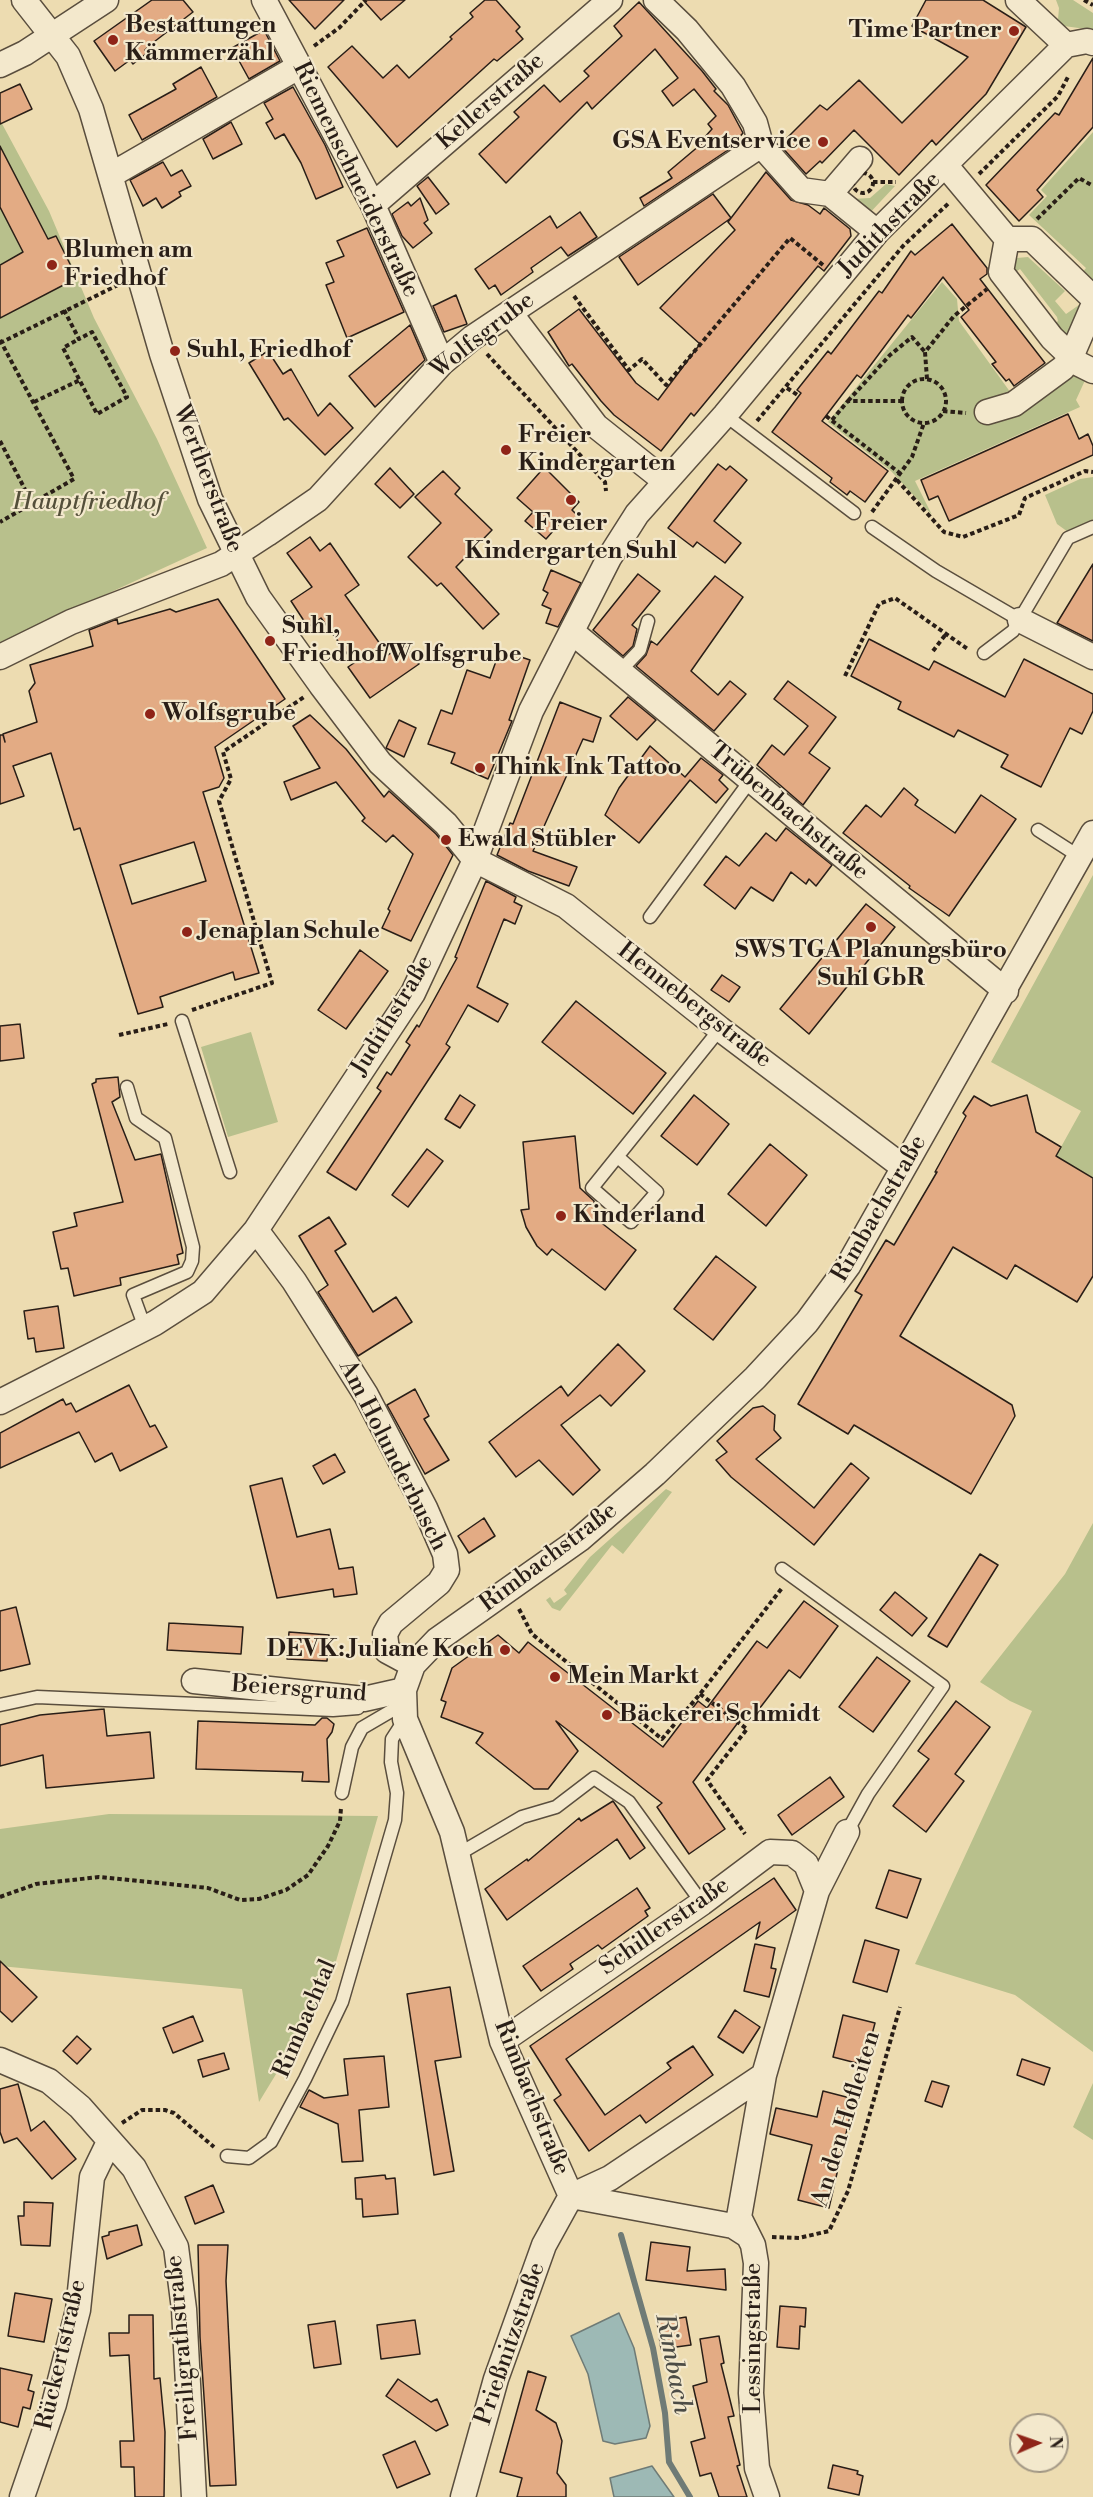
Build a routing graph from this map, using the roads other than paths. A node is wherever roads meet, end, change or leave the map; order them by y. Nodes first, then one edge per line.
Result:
1 (24, 0) edge
2 (106, 0) edge
3 (264, 0) edge
4 (610, 0) edge
5 (656, 0) edge
6 (1018, 0) edge
7 (1044, 0) edge
8 (1048, 29) junction
9 (53, 35) junction
10 (1093, 43) edge
11 (1066, 45) junction
12 (298, 62) junction
13 (0, 65) edge
14 (761, 145) junction
15 (860, 159) dead end
16 (946, 166) junction
17 (121, 169) junction
18 (830, 194) junction
19 (373, 205) junction
20 (877, 232) junction
21 (1012, 239) junction
22 (1093, 298) edge
23 (1093, 306) edge
24 (510, 313) junction
25 (1071, 357) junction
26 (442, 363) junction
27 (1093, 371) edge
28 (987, 412) dead end
29 (725, 415) junction
30 (665, 481) junction
31 (854, 513) dead end
32 (872, 527) dead end
33 (1093, 527) edge
34 (236, 555) junction
35 (1020, 620) junction
36 (648, 621) dead end
37 (572, 632) junction
38 (984, 653) road end
39 (0, 657) edge
40 (1093, 657) edge
41 (619, 672) junction
42 (750, 781) junction
43 (1038, 831) dead end
44 (1093, 833) edge
45 (1080, 857) junction
46 (475, 860) junction
47 (650, 917) dead end
48 (1006, 991) junction
49 (182, 1021) road end
50 (720, 1029) junction
51 (127, 1087) dead end
52 (618, 1157) junction
53 (903, 1167) junction
54 (230, 1172) dead end
55 (256, 1230) junction
56 (145, 1328) junction
57 (0, 1402) edge
58 (787, 1572) road end
59 (413, 1665) junction
60 (194, 1681) dead end
61 (404, 1702) junction
62 (0, 1705) edge
63 (342, 1793) road end
64 (847, 1832) joint
65 (457, 1855) junction
66 (817, 1891) junction
67 (702, 1903) junction
68 (502, 2041) junction
69 (0, 2060) edge
70 (764, 2075) junction
71 (109, 2142) junction
72 (227, 2156) road end
73 (572, 2196) junction
74 (747, 2235) junction
75 (22, 2497) edge
76 (194, 2497) edge
77 (463, 2497) edge
78 (767, 2497) edge

1 - 9 street, Wertherstraße
2 - 9 street
3 - 12 street, Riemenschneiderstraße
4 - 19 street, Kellerstraße
5 - 14 street
6 - 8 street
7 - 8 street
8 - 11 street
9 - 13 street
9 - 17 street, Wertherstraße
10 - 11 street
11 - 16 street, Judithstraße
12 - 17 street
12 - 19 street, Riemenschneiderstraße
14 - 18 street
14 - 24 street, Wolfsgrube
15 - 18 street
16 - 20 street, Judithstraße
16 - 21 street
17 - 34 street, Wertherstraße
18 - 20 street
19 - 26 street, Riemenschneiderstraße
20 - 29 street, Judithstraße
21 - 22 street
21 - 25 street
23 - 25 street
24 - 26 street, Wolfsgrube
24 - 30 street
25 - 27 street
25 - 28 street
26 - 34 street, Wolfsgrube
29 - 30 street, Judithstraße
29 - 31 lane
30 - 37 street, Judithstraße
32 - 35 lane
33 - 35 lane
34 - 39 street, Wolfsgrube
34 - 46 street, Wertherstraße
35 - 38 lane
35 - 40 street
36 - 41 lane
37 - 41 street, Trübenbachstraße
37 - 46 street, Judithstraße
41 - 42 street, Trübenbachstraße
42 - 47 lane
42 - 48 street, Trübenbachstraße
43 - 45 lane
44 - 45 street, Rimbachstraße
45 - 48 street, Rimbachstraße
46 - 50 street, Hennebergstraße
46 - 55 street, Judithstraße
48 - 53 street, Rimbachstraße
49 - 54 lane
50 - 52 lane
50 - 53 street, Hennebergstraße
51 - 56 lane
52 - 52 lane
53 - 59 street, Rimbachstraße
55 - 56 street, Judithstraße
55 - 59 street, Am Holunderbusch
56 - 57 street, Judithstraße
58 - 64 lane
59 - 61 street, Rimbachstraße
60 - 61 street, Beiersgrund
61 - 62 lane
61 - 63 lane
61 - 65 street, Rimbachstraße
61 - 72 lane, Rimbachtal
64 - 66 street, Lessingstraße
65 - 67 lane
65 - 68 street, Rimbachstraße
66 - 67 street, Schillerstraße
66 - 70 street, Lessingstraße
67 - 68 street, Schillerstraße
68 - 73 street, Rimbachstraße
69 - 71 street, Freiligrathstraße
70 - 73 street
70 - 74 street, Lessingstraße
71 - 75 street, Rückertstraße
71 - 76 street, Freiligrathstraße
73 - 74 street, Rimbachstraße
73 - 77 street, Prießnitzstraße
74 - 78 street, Lessingstraße

